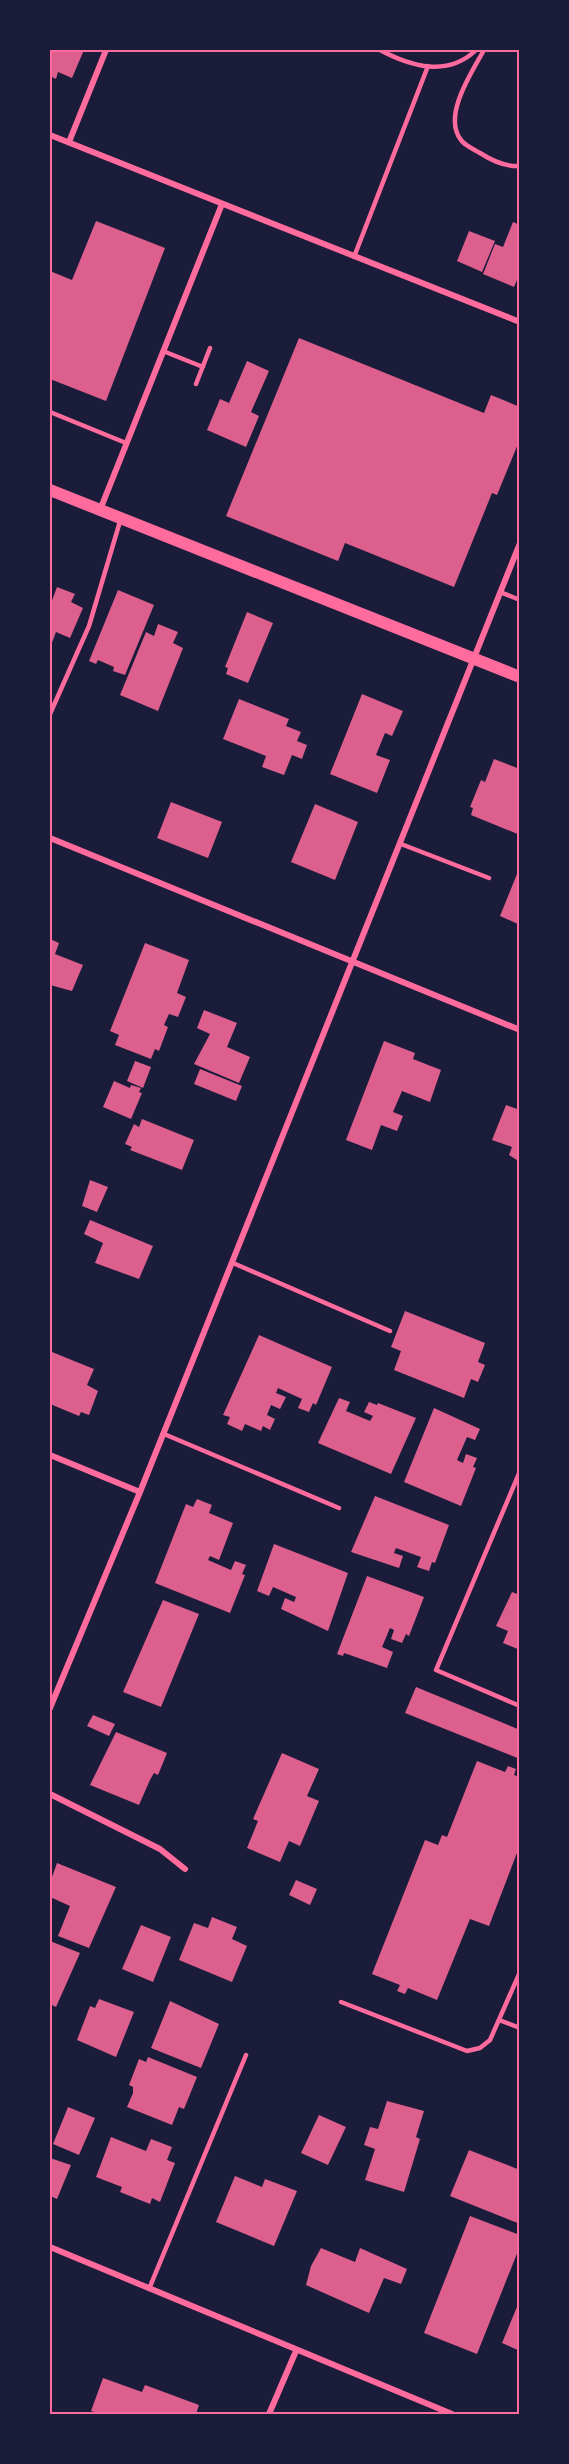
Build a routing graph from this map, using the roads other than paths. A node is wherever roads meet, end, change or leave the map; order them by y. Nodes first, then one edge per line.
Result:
1 (106, 50) edge
2 (380, 50) edge
3 (476, 50) edge
4 (484, 50) edge
5 (428, 66) junction
6 (50, 135) edge
7 (69, 142) junction
8 (519, 166) edge
9 (222, 204) junction
10 (354, 257) junction
11 (519, 322) edge
12 (210, 348) dead end
13 (163, 351) junction
14 (203, 366) junction
15 (196, 384) dead end
16 (50, 412) edge
17 (126, 443) junction
18 (50, 490) edge
19 (100, 510) junction
20 (121, 518) junction
21 (519, 543) edge
22 (500, 592) junction
23 (519, 600) edge
24 (472, 658) junction
25 (519, 677) edge
26 (50, 714) edge
27 (50, 838) edge
28 (400, 844) junction
29 (489, 878) dead end
30 (354, 963) junction
31 (519, 1030) edge
32 (233, 1263) junction
33 (390, 1331) dead end
34 (164, 1434) junction
35 (50, 1455) edge
36 (519, 1472) edge
37 (140, 1492) junction
38 (339, 1508) dead end
39 (519, 1706) edge
40 (50, 1708) edge
41 (50, 1794) edge
42 (185, 1869) dead end
43 (519, 1972) edge
44 (341, 2002) dead end
45 (499, 2020) junction
46 (519, 2028) edge
47 (246, 2055) dead end
48 (50, 2247) edge
49 (149, 2289) junction
50 (296, 2351) junction
51 (269, 2415) edge
52 (452, 2415) edge

1 - 7 street
2 - 5 lane
3 - 5 lane
4 - 8 lane
5 - 10 lane
6 - 7 street
7 - 9 street
9 - 10 street
9 - 13 street
10 - 11 street
12 - 14 lane
13 - 14 lane
13 - 17 street
14 - 15 lane
16 - 17 lane
17 - 19 street
18 - 19 main road
19 - 20 main road
20 - 24 main road
20 - 26 lane
21 - 22 street
22 - 23 lane
22 - 24 street
24 - 25 main road
24 - 28 street
27 - 30 street
28 - 29 lane
28 - 30 street
30 - 31 street
30 - 32 street
32 - 33 lane
32 - 34 street
34 - 37 street
34 - 38 lane
35 - 37 street
36 - 39 lane
37 - 40 street
41 - 42 street
43 - 45 lane
44 - 45 lane
45 - 46 lane
47 - 49 lane
48 - 49 street
49 - 50 street
50 - 51 street
50 - 52 street

